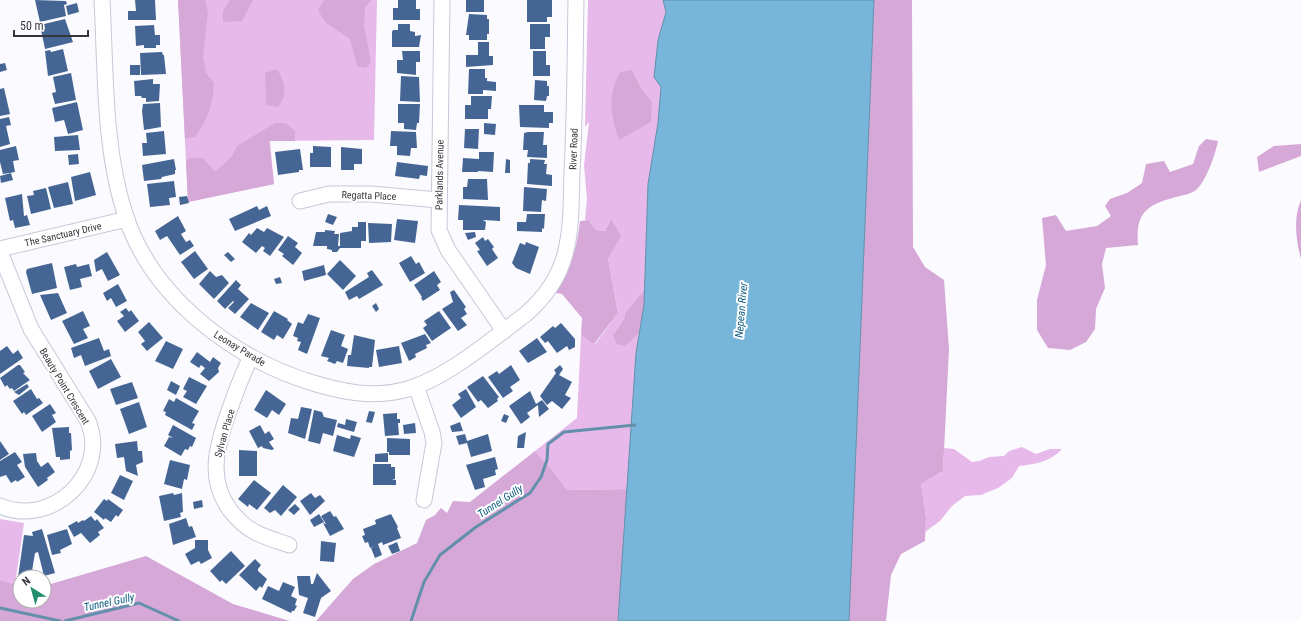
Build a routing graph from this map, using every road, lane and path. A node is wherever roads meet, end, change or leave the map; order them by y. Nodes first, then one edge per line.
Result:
1 (102, 0) edge
2 (442, 0) edge
3 (576, 0) edge
4 (438, 200) junction
5 (300, 201) dead end
6 (127, 219) junction
7 (0, 249) edge
8 (0, 252) edge
9 (546, 293) joint
10 (504, 331) junction
11 (251, 357) junction
12 (416, 386) junction
13 (424, 500) dead end
14 (0, 506) edge
15 (290, 544) dead end

1 - 6 street, Leonay Parade
2 - 4 street, Parklands Avenue
3 - 9 street, River Road
4 - 5 street, Regatta Place
4 - 10 street, Parklands Avenue
6 - 7 street, The Sanctuary Drive
6 - 11 street, Leonay Parade
8 - 14 street, Beauty Point Crescent
9 - 10 street, Leonay Parade
10 - 12 street, Leonay Parade
11 - 12 street, Leonay Parade
11 - 15 street, Sylvan Place
12 - 13 street

